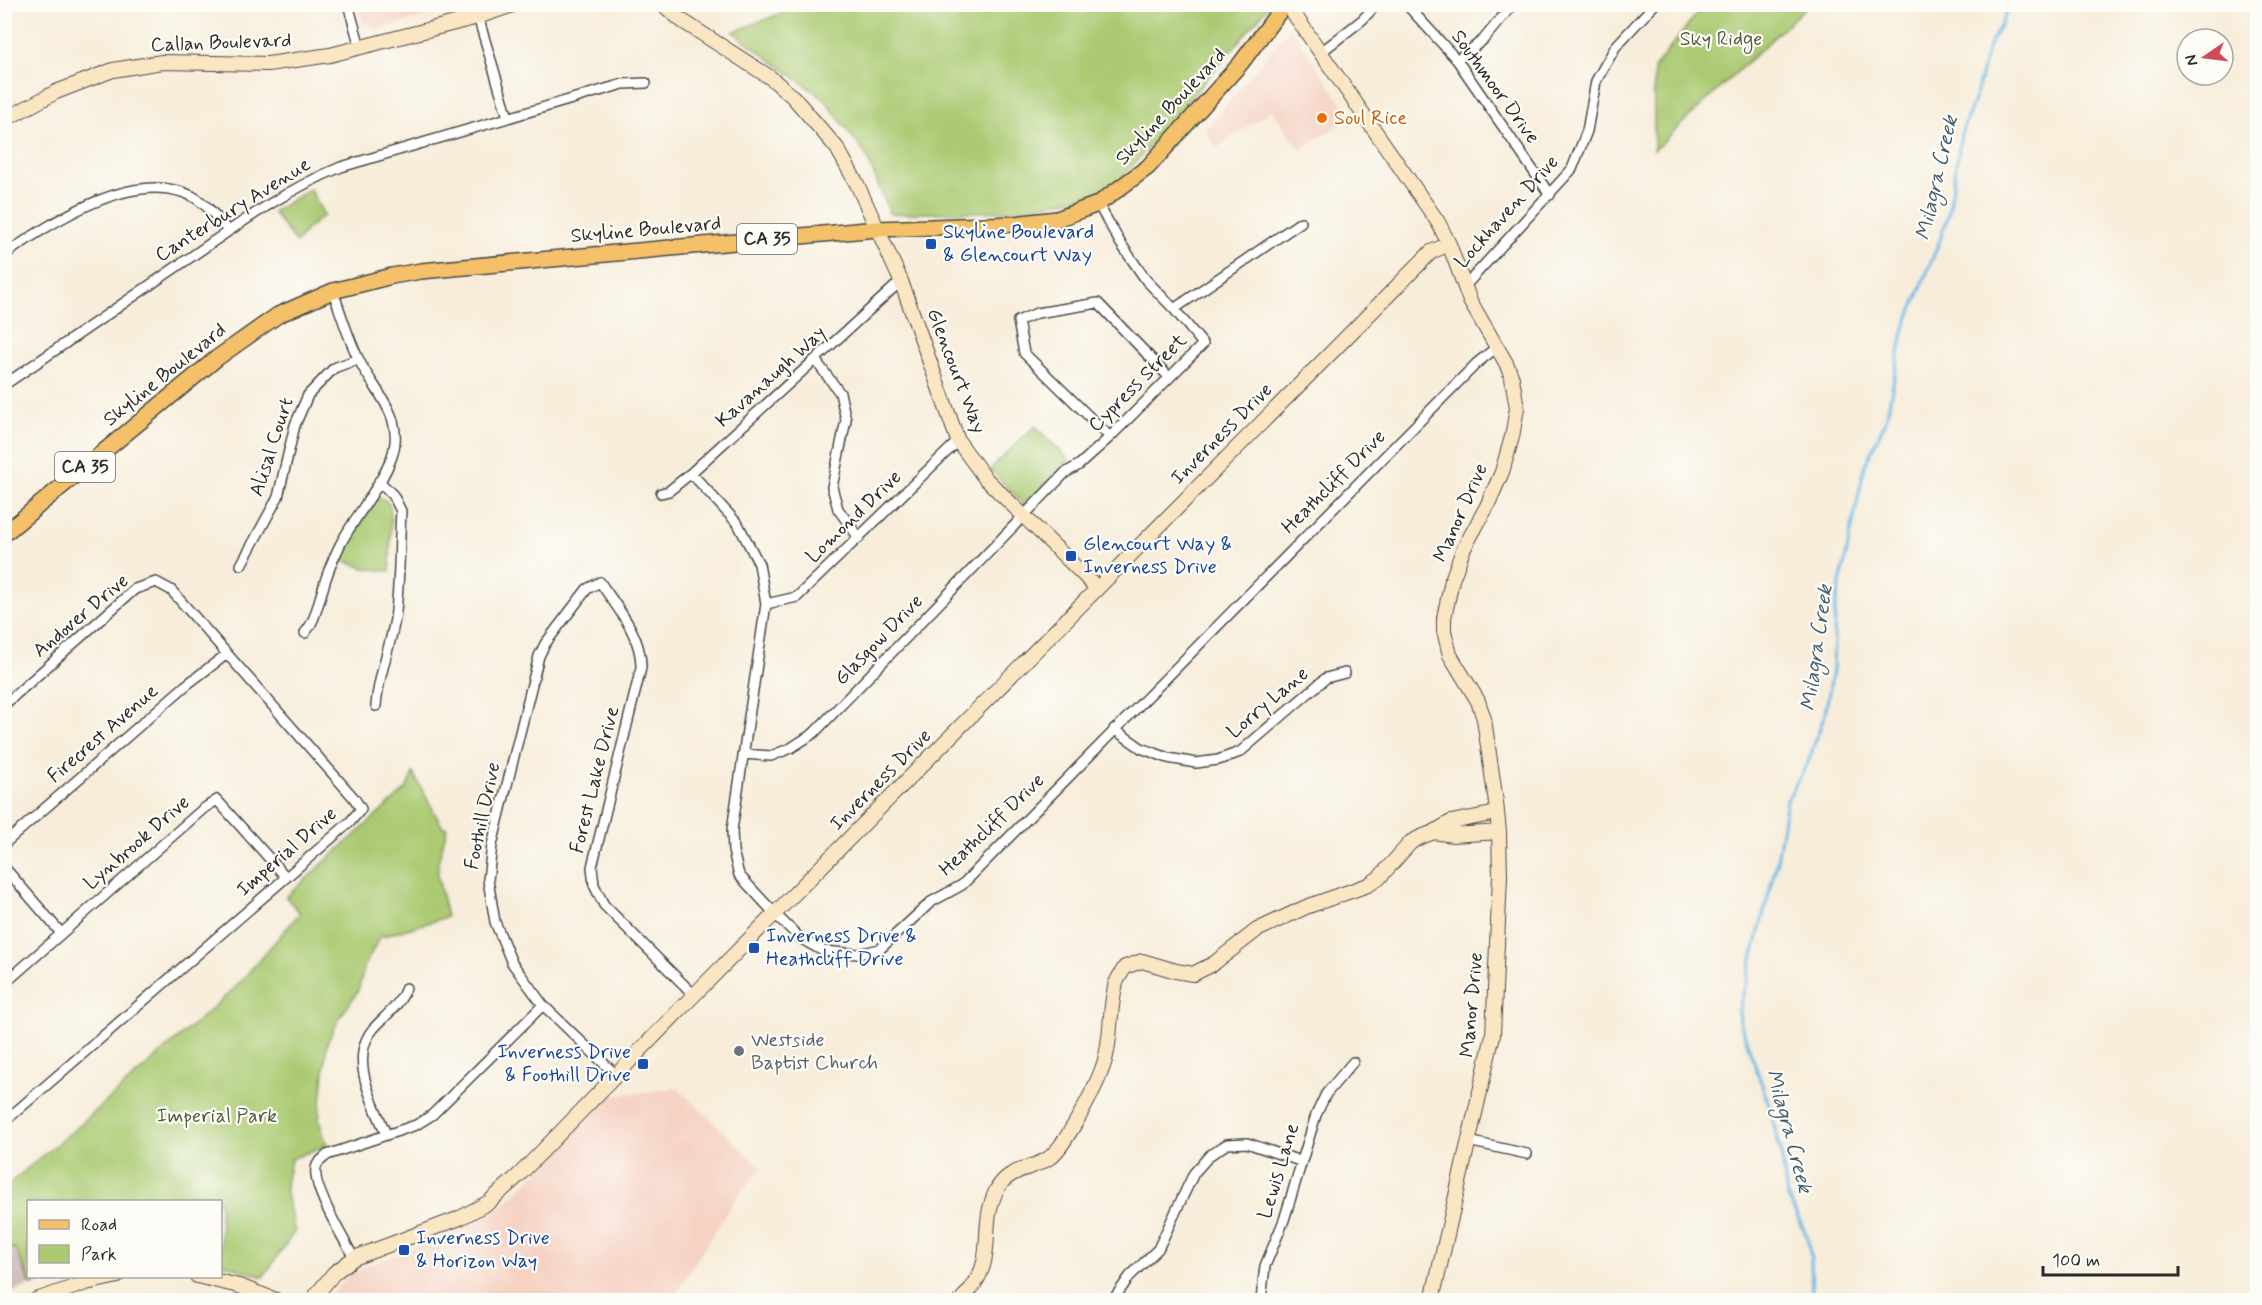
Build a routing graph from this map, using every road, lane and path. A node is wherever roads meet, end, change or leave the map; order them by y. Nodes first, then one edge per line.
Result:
1 (348, 4) edge
2 (516, 4) edge
3 (662, 4) edge
4 (1286, 4) edge
5 (1377, 4) edge
6 (1406, 4) edge
7 (1513, 4) edge
8 (1655, 4) edge
9 (478, 17) junction
10 (360, 47) junction
11 (1320, 52) junction
12 (1457, 60) junction
13 (646, 84) dead end
14 (508, 117) junction
15 (4, 120) edge
16 (1550, 195) junction
17 (1098, 204) junction
18 (1301, 222) dead end
19 (877, 229) junction
20 (228, 231) junction
21 (1449, 244) junction
22 (4, 255) edge
23 (901, 281) junction
24 (1464, 287) junction
25 (333, 291) junction
26 (1174, 309) junction
27 (1497, 347) junction
28 (358, 358) junction
29 (816, 361) junction
30 (1169, 377) junction
31 (4, 385) edge
32 (1110, 437) junction
33 (958, 441) junction
34 (691, 473) junction
35 (379, 482) junction
36 (661, 493) dead end
37 (1022, 516) junction
38 (4, 534) edge
39 (858, 538) junction
40 (241, 565) dead end
41 (156, 582) joint
42 (600, 582) joint
43 (1097, 588) junction
44 (766, 604) junction
45 (305, 633) dead end
46 (227, 654) junction
47 (1345, 673) dead end
48 (4, 705) edge
49 (376, 706) dead end
50 (1114, 729) junction
51 (743, 754) junction
52 (1497, 813) junction
53 (1434, 832) junction
54 (1499, 832) junction
55 (4, 844) edge
56 (4, 867) edge
57 (285, 876) junction
58 (776, 915) junction
59 (61, 933) junction
60 (4, 984) edge
61 (406, 988) dead end
62 (694, 995) junction
63 (543, 1005) junction
64 (1353, 1062) dead end
65 (616, 1075) junction
66 (4, 1122) edge
67 (386, 1134) junction
68 (1468, 1141) junction
69 (1527, 1154) dead end
70 (1300, 1161) junction
71 (354, 1258) junction
72 (109, 1278) edge
73 (205, 1278) edge
74 (36, 1300) edge
75 (276, 1300) edge
76 (312, 1300) edge
77 (961, 1300) edge
78 (1113, 1300) edge
79 (1261, 1300) edge
80 (1432, 1300) edge

1 - 10 street
2 - 9 street, Callan Boulevard
3 - 19 street, Glencourt Way
4 - 11 street, Manor Drive
4 - 17 main road, Skyline Boulevard / CA 35
5 - 11 street
6 - 12 street, Southmoor Drive
7 - 12 street
8 - 16 street, Lockhaven Drive
9 - 10 street, Callan Boulevard
9 - 14 street
10 - 15 street, Callan Boulevard
11 - 21 street, Manor Drive
12 - 16 street, Southmoor Drive
13 - 14 street, Canterbury Avenue
14 - 20 street, Canterbury Avenue
16 - 24 street, Lockhaven Drive
17 - 19 main road, Skyline Boulevard / CA 35
17 - 26 street, Cypress Street
18 - 26 street
19 - 23 street, Glencourt Way
19 - 25 main road, Skyline Boulevard / CA 35
20 - 22 street
20 - 31 street, Canterbury Avenue
21 - 24 street, Manor Drive
21 - 43 street, Inverness Drive
23 - 29 street, Kavanaugh Way
23 - 33 street, Glencourt Way
24 - 27 street, Manor Drive
25 - 28 street
25 - 38 main road, Skyline Boulevard / CA 35
26 - 30 street, Cypress Street
27 - 50 street, Heathcliff Drive
27 - 52 street, Manor Drive
28 - 35 street
28 - 40 street, Alisal Court
29 - 34 street, Kavanaugh Way
29 - 39 street
30 - 32 street, Cypress Street
30 - 32 street
32 - 37 street, Cypress Street
33 - 37 street, Glencourt Way
33 - 39 street, Lomond Drive
34 - 36 street, Kavanaugh Way
34 - 44 street, Heathcliff Drive
35 - 45 street
35 - 49 street
37 - 43 street, Glencourt Way
37 - 51 street, Glasgow Drive
39 - 44 street, Lomond Drive
41 - 46 street, Imperial Drive
41 - 48 street, Andover Drive
42 - 62 street, Forest Lake Drive
42 - 63 street, Foothill Drive
43 - 58 street, Inverness Drive
44 - 51 street, Heathcliff Drive
46 - 55 street, Firecrest Avenue
46 - 57 street, Imperial Drive
47 - 50 street, Lorry Lane
50 - 58 street, Heathcliff Drive
51 - 58 street, Heathcliff Drive
52 - 53 street
52 - 54 street, Manor Drive
53 - 54 street
53 - 77 street
54 - 68 street, Manor Drive
56 - 59 street
57 - 59 street, Lynbrook Drive
57 - 66 street, Imperial Drive
58 - 62 street, Inverness Drive
59 - 60 street, Lynbrook Drive
61 - 67 street
62 - 65 street, Inverness Drive
63 - 65 street, Foothill Drive
63 - 67 street
64 - 70 street, Lewis Lane
65 - 71 street, Inverness Drive
67 - 71 street
68 - 69 street
68 - 80 street, Manor Drive
70 - 78 street
70 - 79 street, Lewis Lane
71 - 76 street, Inverness Drive
72 - 74 street
73 - 75 street

